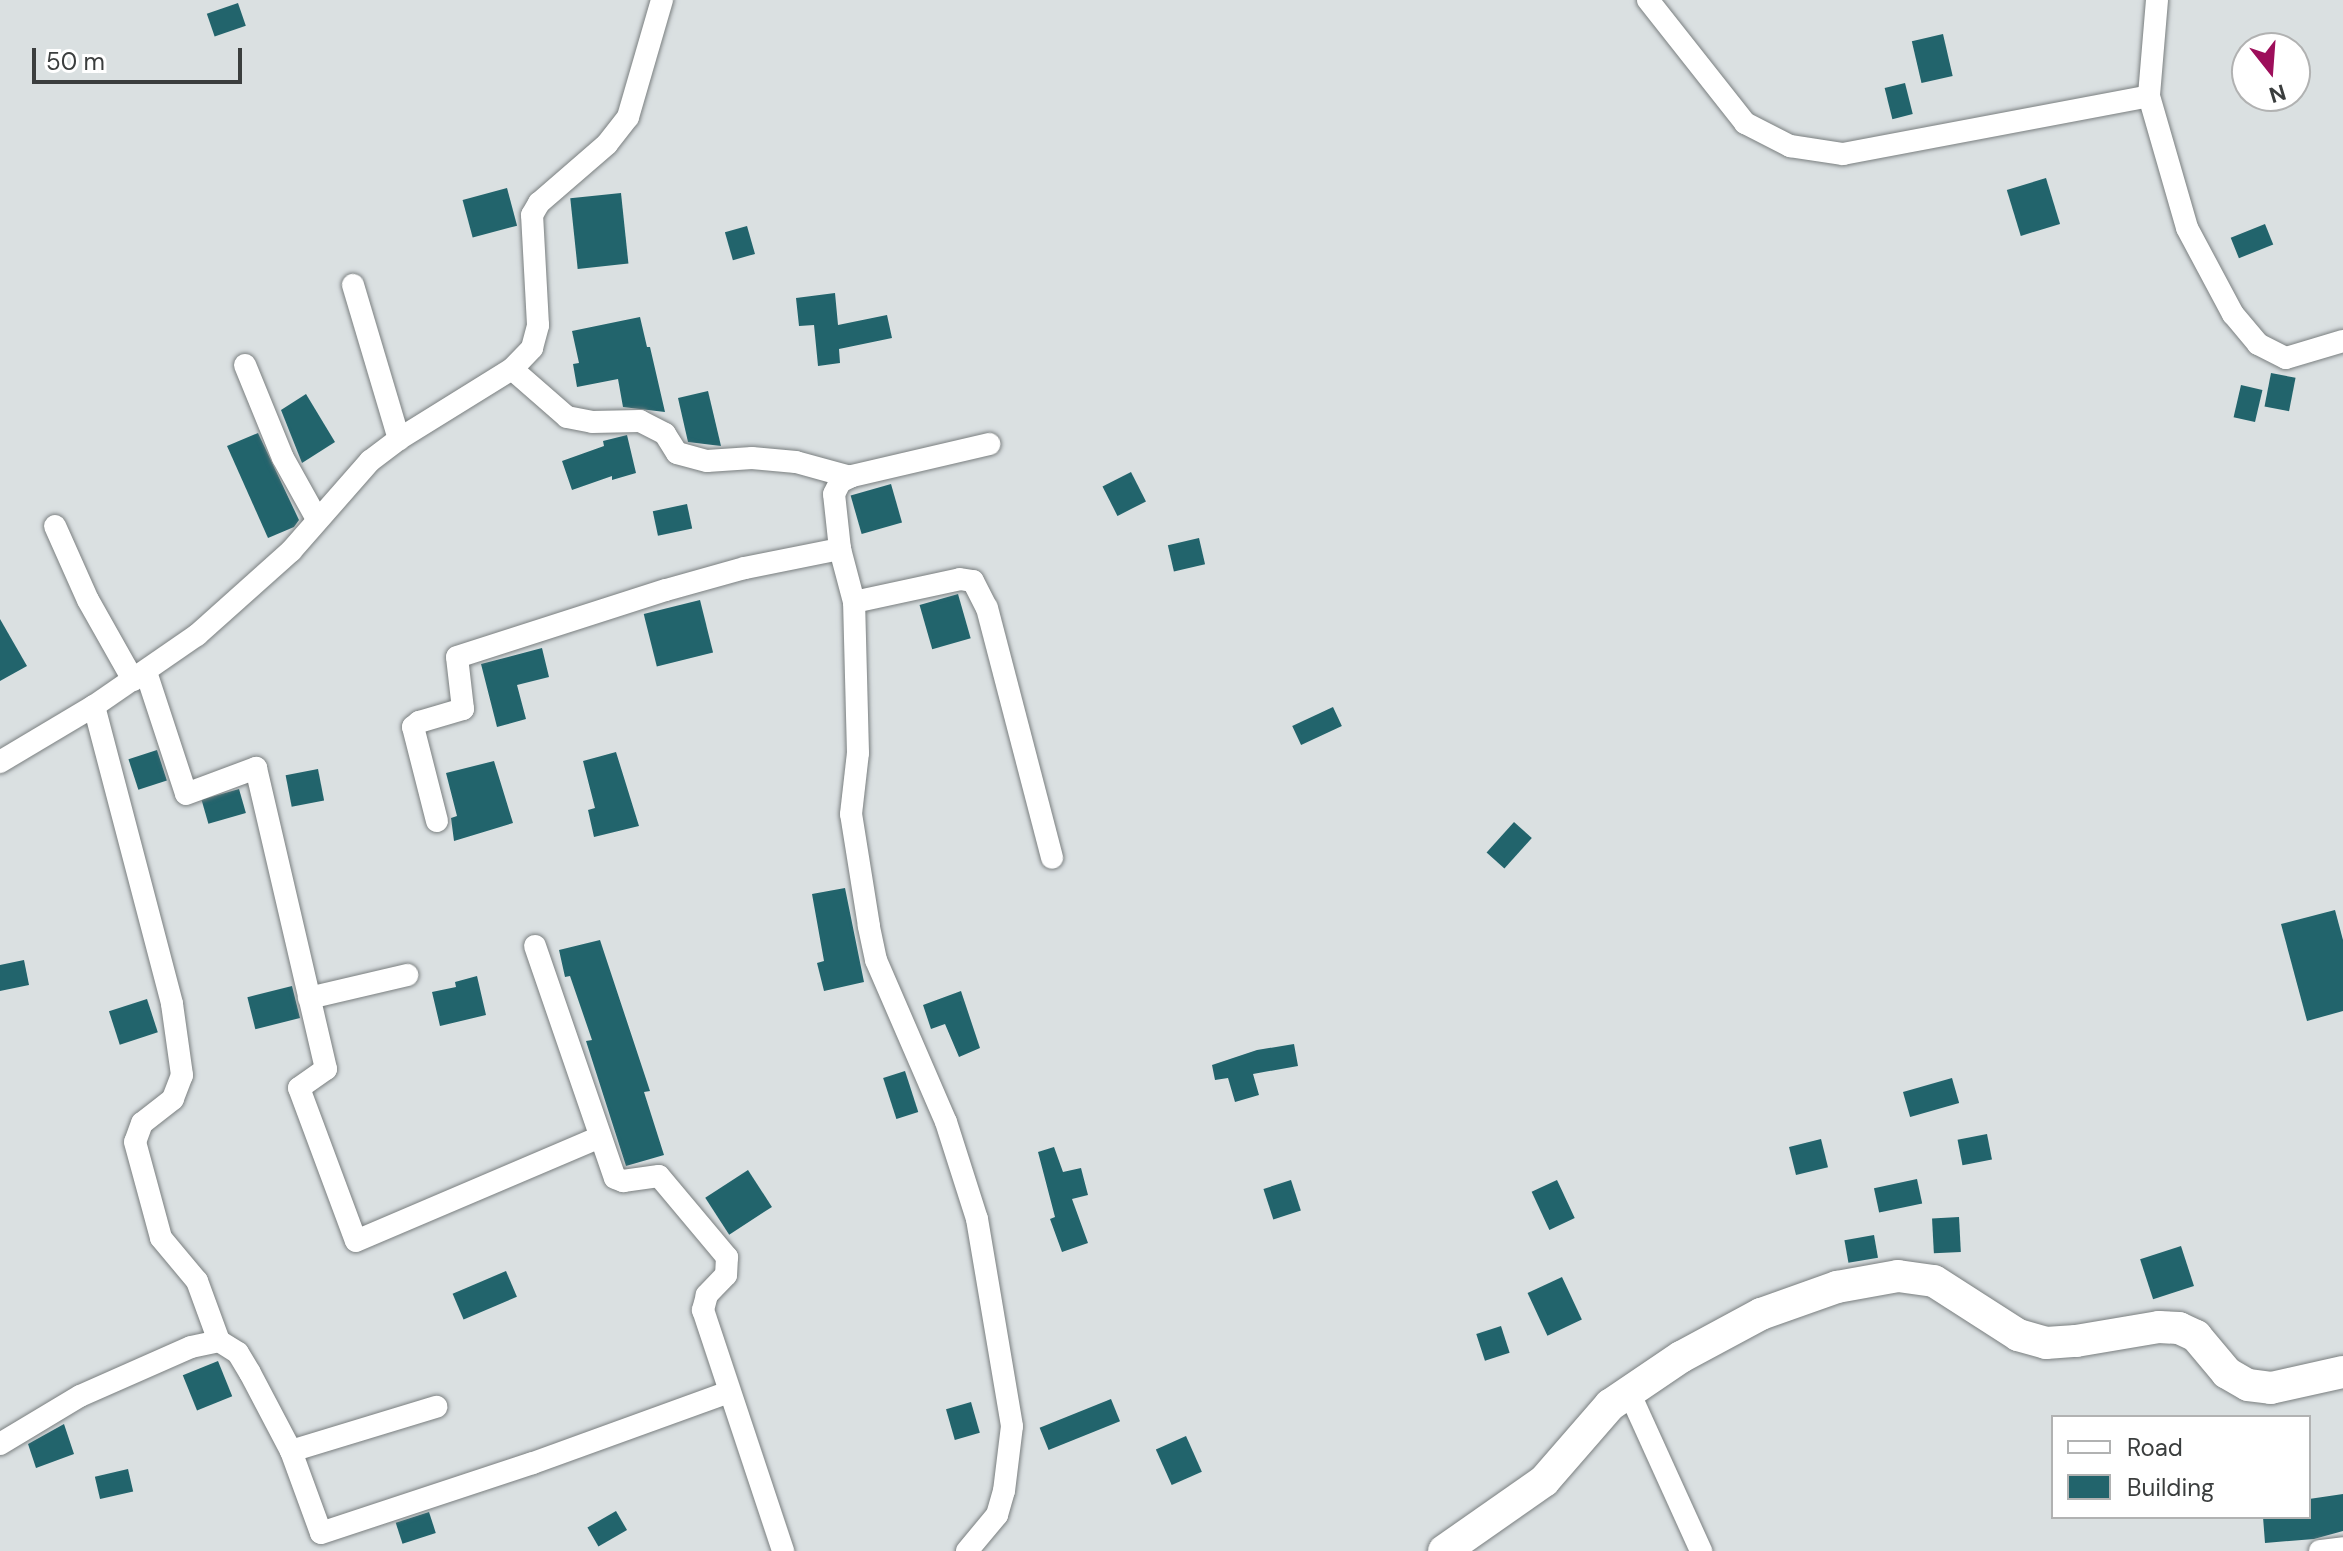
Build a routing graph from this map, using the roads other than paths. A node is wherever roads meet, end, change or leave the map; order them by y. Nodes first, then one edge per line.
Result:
1 (662, 0) edge
2 (1648, 0) edge
3 (2157, 0) edge
4 (2149, 96) junction
5 (353, 285) dead end
6 (2343, 341) edge
7 (245, 365) dead end
8 (512, 369) junction
9 (399, 439) junction
10 (989, 444) dead end
11 (850, 477) junction
12 (317, 519) junction
13 (55, 526) dead end
14 (840, 549) junction
15 (854, 602) junction
16 (139, 676) junction
17 (94, 706) junction
18 (0, 762) edge
19 (437, 821) dead end
20 (1052, 858) dead end
21 (535, 946) dead end
22 (407, 975) dead end
23 (309, 998) junction
24 (600, 1137) junction
25 (219, 1341) junction
26 (2343, 1372) edge
27 (729, 1392) junction
28 (1629, 1392) junction
29 (436, 1407) dead end
30 (0, 1444) edge
31 (291, 1451) junction
32 (2343, 1548) edge
33 (783, 1551) edge
34 (967, 1551) edge
35 (1444, 1551) edge
36 (1701, 1551) edge
37 (2320, 1551) edge

1 - 8 street
2 - 4 street
3 - 4 street
4 - 6 street
5 - 9 street
7 - 12 street
8 - 9 street
8 - 11 street
9 - 12 street
10 - 11 street
11 - 14 street
12 - 16 street
13 - 16 street
14 - 15 street
14 - 19 street
15 - 20 street
15 - 34 street
16 - 17 street
16 - 23 street
17 - 18 street
17 - 25 street
21 - 24 street
22 - 23 street
23 - 24 street
24 - 27 street
25 - 30 street
25 - 31 street
26 - 28 street
27 - 31 street
27 - 33 street
28 - 35 street
28 - 36 street
29 - 31 street
32 - 37 street

